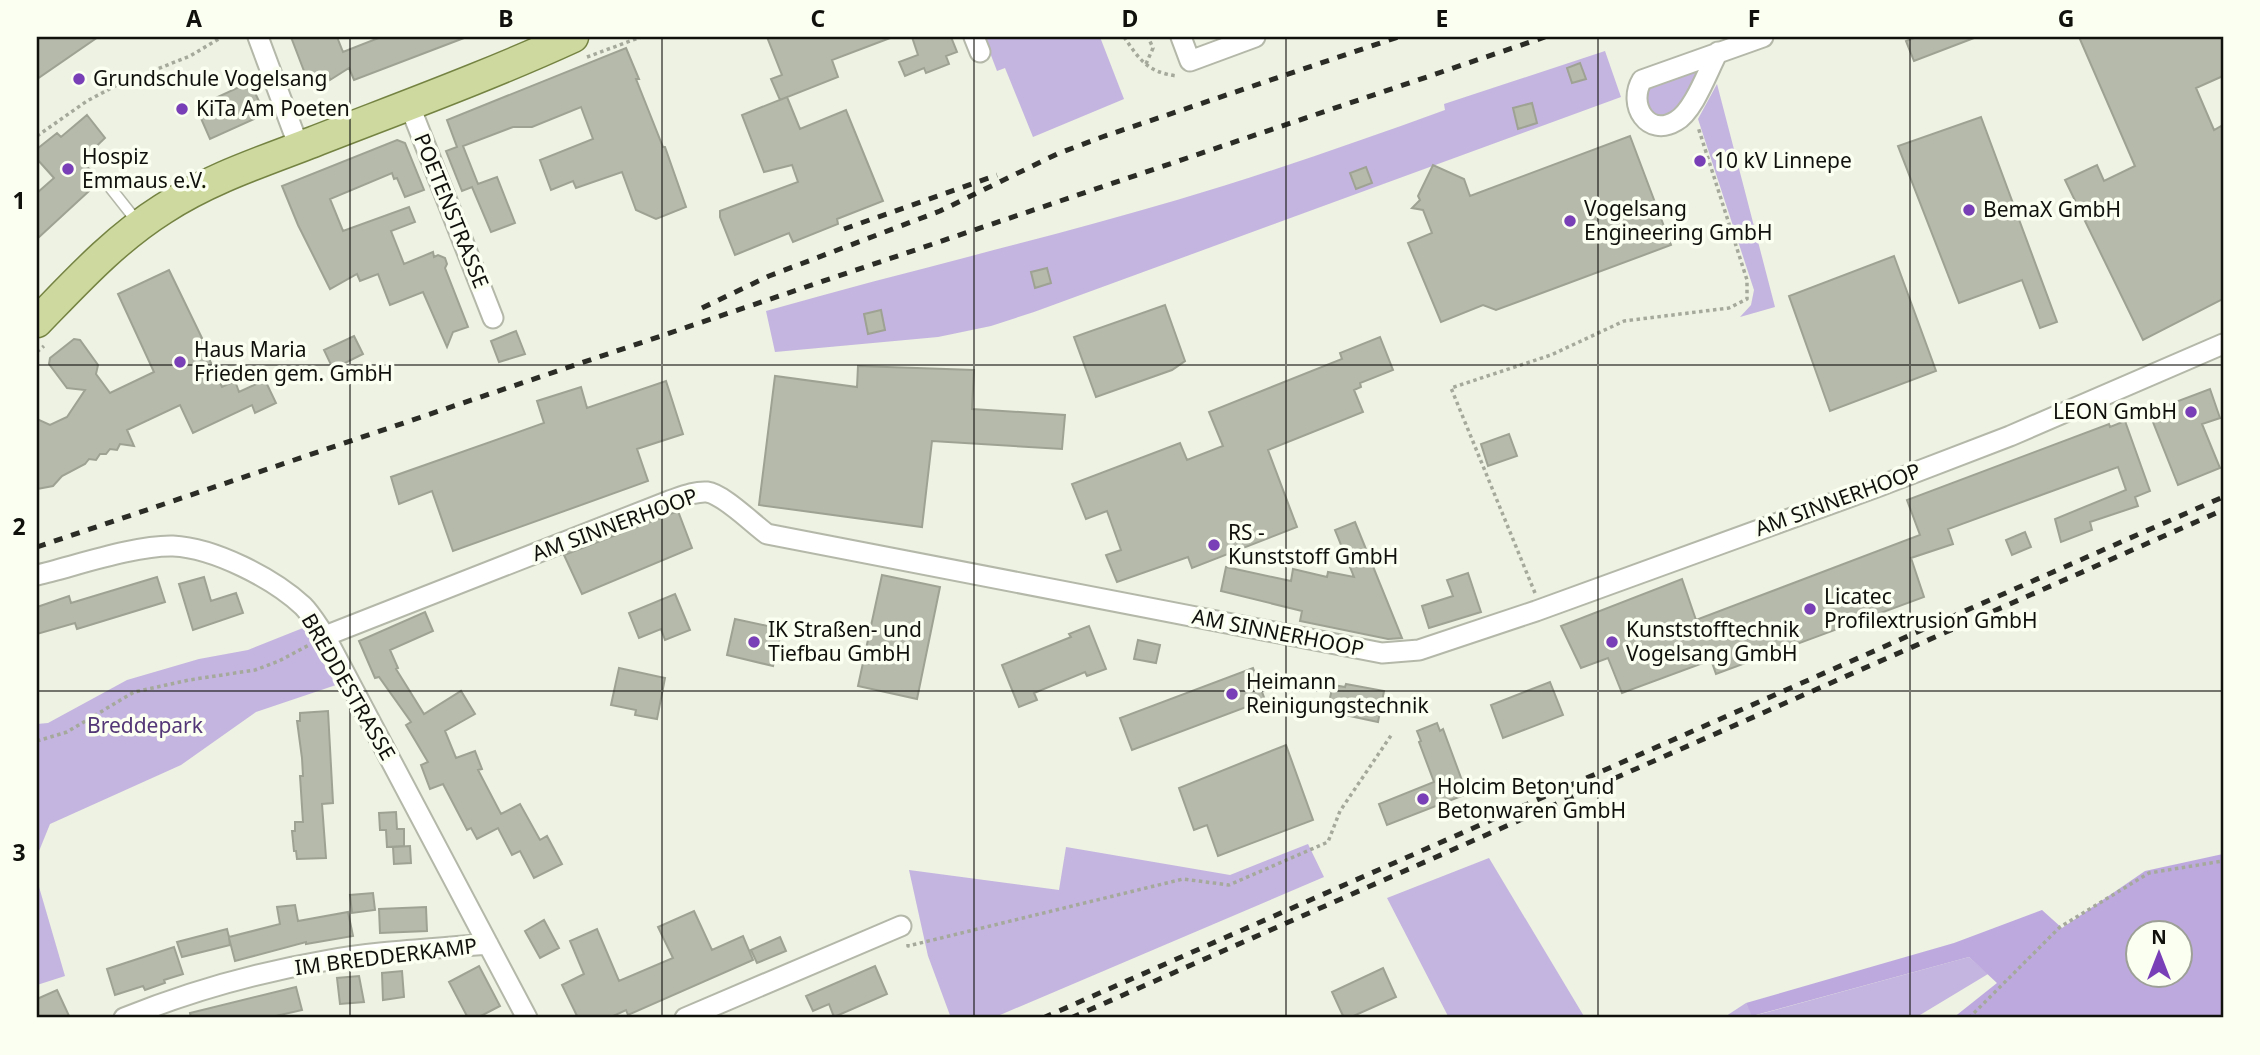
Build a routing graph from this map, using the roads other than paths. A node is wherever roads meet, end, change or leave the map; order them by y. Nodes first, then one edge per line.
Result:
1 (258, 37) edge
2 (1181, 37) edge
3 (1255, 37) edge
4 (1763, 37) edge
5 (577, 48) edge
6 (1718, 52) junction
7 (409, 104) junction
8 (299, 147) junction
9 (109, 186) dead end
10 (140, 225) junction
11 (493, 318) dead end
12 (42, 333) edge
13 (2223, 344) edge
14 (37, 575) edge
15 (325, 636) junction
16 (901, 926) road end
17 (488, 944) junction
18 (124, 1018) edge
19 (527, 1018) edge
20 (684, 1018) edge

1 - 8 street
2 - 3 street
4 - 6 street
5 - 7 main road
6 - 6 street
7 - 8 main road
7 - 11 street, POETENSTRASSE
8 - 10 main road
9 - 10 lane
10 - 12 main road
13 - 15 street, AM SINNERHOOP
14 - 15 street, BREDDESTRASSE
15 - 17 street, BREDDESTRASSE
16 - 20 street
17 - 18 street, IM BREDDERKAMP
17 - 19 street, BREDDESTRASSE

